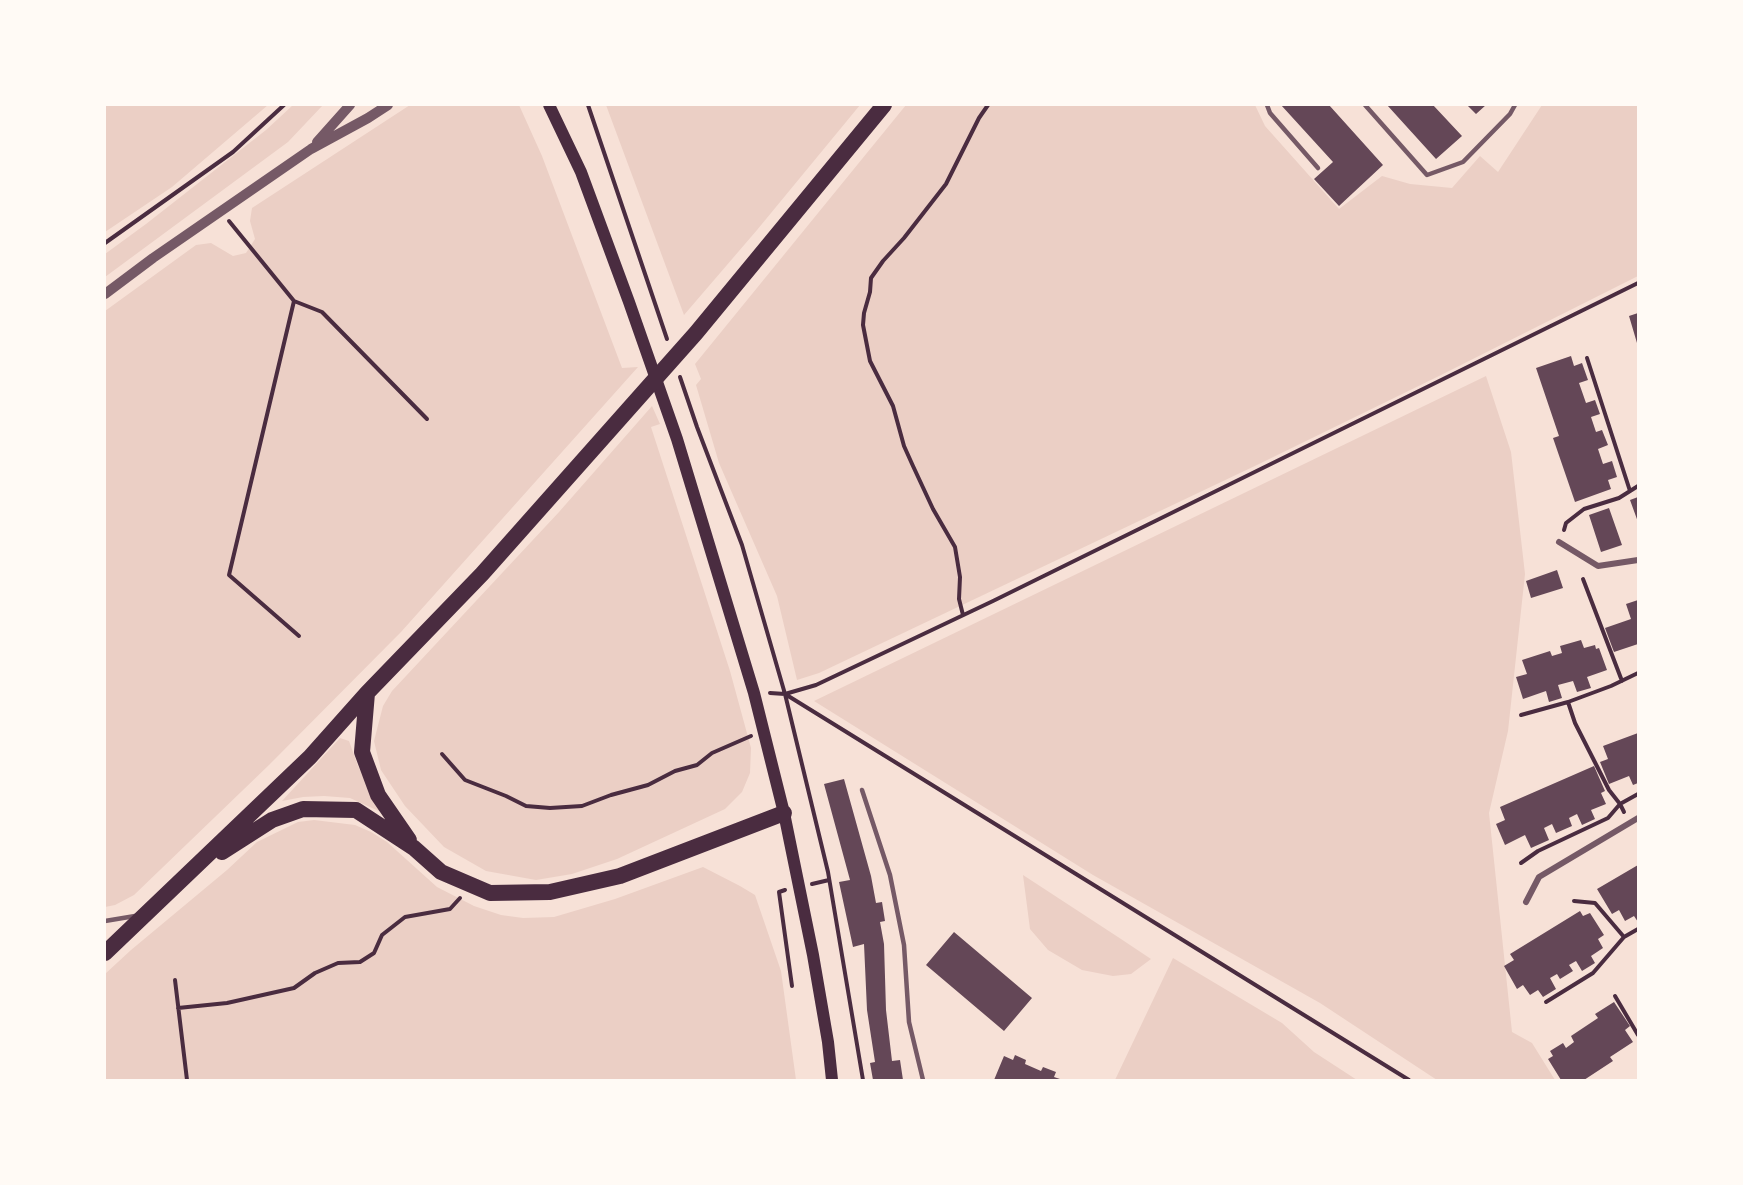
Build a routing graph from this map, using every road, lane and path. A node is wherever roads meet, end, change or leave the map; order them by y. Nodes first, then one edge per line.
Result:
1 (284, 105) edge
2 (350, 105) edge
3 (388, 105) edge
4 (549, 105) edge
5 (588, 105) edge
6 (988, 105) edge
7 (1267, 105) edge
8 (1365, 105) edge
9 (1515, 105) edge
10 (883, 106) edge
11 (310, 149) junction
12 (1318, 168) dead end
13 (221, 211) junction
14 (105, 243) edge
15 (1638, 283) edge
16 (651, 291) dead end
17 (105, 294) edge
18 (294, 301) junction
19 (1587, 358) dead end
20 (427, 419) dead end
21 (697, 427) dead end
22 (1638, 486) edge
23 (1630, 491) junction
24 (1559, 542) joint
25 (1638, 560) edge
26 (1583, 579) dead end
27 (963, 615) junction
28 (299, 636) dead end
29 (1638, 673) edge
30 (1622, 681) junction
31 (367, 693) junction
32 (785, 694) junction
33 (1568, 702) junction
34 (1521, 715) dead end
35 (763, 731) junction
36 (442, 754) dead end
37 (862, 790) dead end
38 (1638, 794) edge
39 (1620, 804) junction
40 (784, 813) junction
41 (1638, 818) edge
42 (1629, 823) junction
43 (414, 848) junction
44 (1521, 863) dead end
45 (191, 872) junction
46 (471, 885) junction
47 (779, 892) dead end
48 (1574, 901) dead end
49 (1526, 902) dead end
50 (146, 915) junction
51 (105, 921) edge
52 (1638, 929) edge
53 (1624, 937) junction
54 (105, 953) edge
55 (175, 980) dead end
56 (792, 986) dead end
57 (1615, 996) dead end
58 (1546, 1002) dead end
59 (178, 1008) junction
60 (1638, 1035) edge
61 (187, 1080) edge
62 (832, 1080) edge
63 (863, 1080) edge
64 (923, 1080) edge
65 (1409, 1080) edge

1 - 14 path
2 - 11 street
3 - 11 street
4 - 35 main road
5 - 16 path
6 - 27 path
7 - 12 lane
8 - 9 lane
10 - 31 highway
11 - 13 street
13 - 17 street
13 - 18 path
15 - 27 path
18 - 20 path
18 - 28 path
19 - 23 path
21 - 32 path
22 - 23 path
23 - 24 path
24 - 25 street
26 - 30 path
27 - 32 path
29 - 30 path
30 - 33 path
31 - 43 highway
31 - 45 highway
32 - 63 path
32 - 65 path
33 - 34 path
33 - 39 path
35 - 36 path
35 - 40 main road
37 - 64 lane
38 - 39 path
39 - 42 path
39 - 44 path
40 - 46 highway
40 - 62 main road
41 - 42 street
42 - 49 street
43 - 45 highway
43 - 46 highway
45 - 50 highway
46 - 59 path
47 - 56 path
48 - 53 path
50 - 51 lane
50 - 54 highway
52 - 53 path
53 - 58 path
55 - 59 path
57 - 60 path
59 - 61 path

